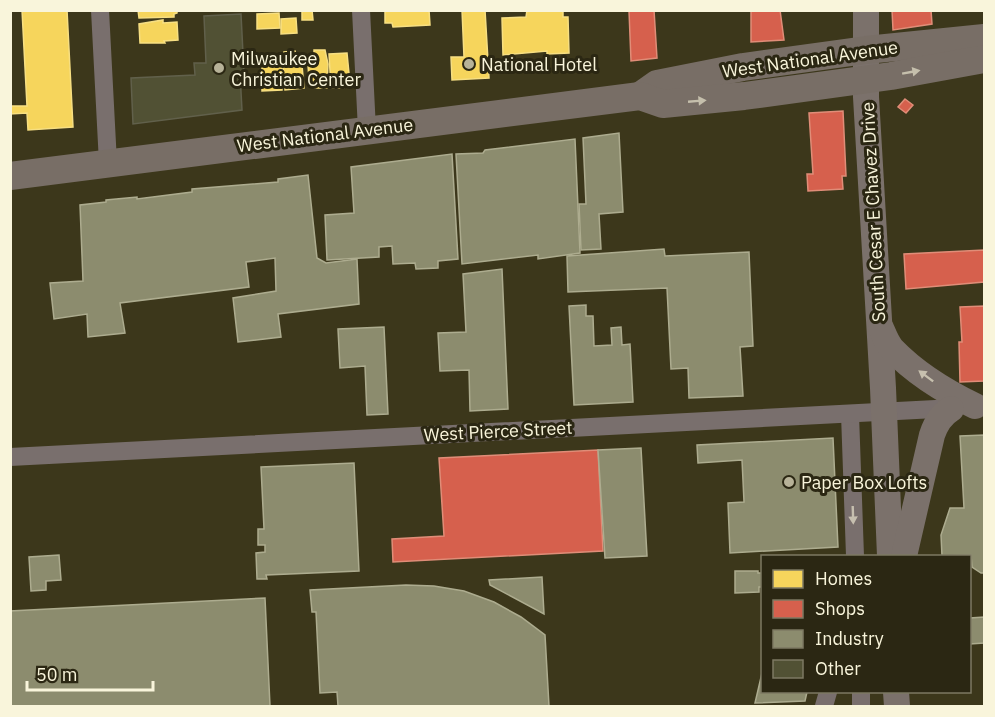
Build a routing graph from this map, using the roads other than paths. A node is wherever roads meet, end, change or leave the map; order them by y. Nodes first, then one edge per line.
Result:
1 (100, 10) edge
2 (361, 10) edge
3 (866, 10) edge
4 (984, 49) edge
5 (866, 50) junction
6 (743, 67) junction
7 (866, 79) junction
8 (640, 96) junction
9 (744, 96) junction
10 (367, 129) junction
11 (108, 163) junction
12 (10, 176) edge
13 (879, 325) junction
14 (970, 407) edge
15 (884, 413) junction
16 (850, 414) junction
17 (10, 457) edge
18 (855, 555) edge
19 (890, 555) edge
20 (904, 555) edge

1 - 11 street
2 - 10 street
3 - 5 main road, South Cesar E Chavez Drive
4 - 5 main road, West National Avenue
7 -> 4 main road, West National Avenue
5 - 6 main road, West National Avenue
5 - 7 main road, South Cesar E Chavez Drive
6 - 8 main road, West National Avenue
6 - 9 main road
7 - 9 main road, West National Avenue
7 - 13 main road, South Cesar E Chavez Drive
8 -> 9 main road, West National Avenue
8 - 10 main road, West National Avenue
10 - 11 main road, West National Avenue
11 - 12 main road, West National Avenue
14 -> 13 main road
13 - 15 main road, South Cesar E Chavez Drive
14 - 15 street, West Pierce Street
14 - 20 main road
15 - 16 street, West Pierce Street
15 - 19 main road, South Cesar E Chavez Drive
16 - 17 street, West Pierce Street
16 -> 18 street

